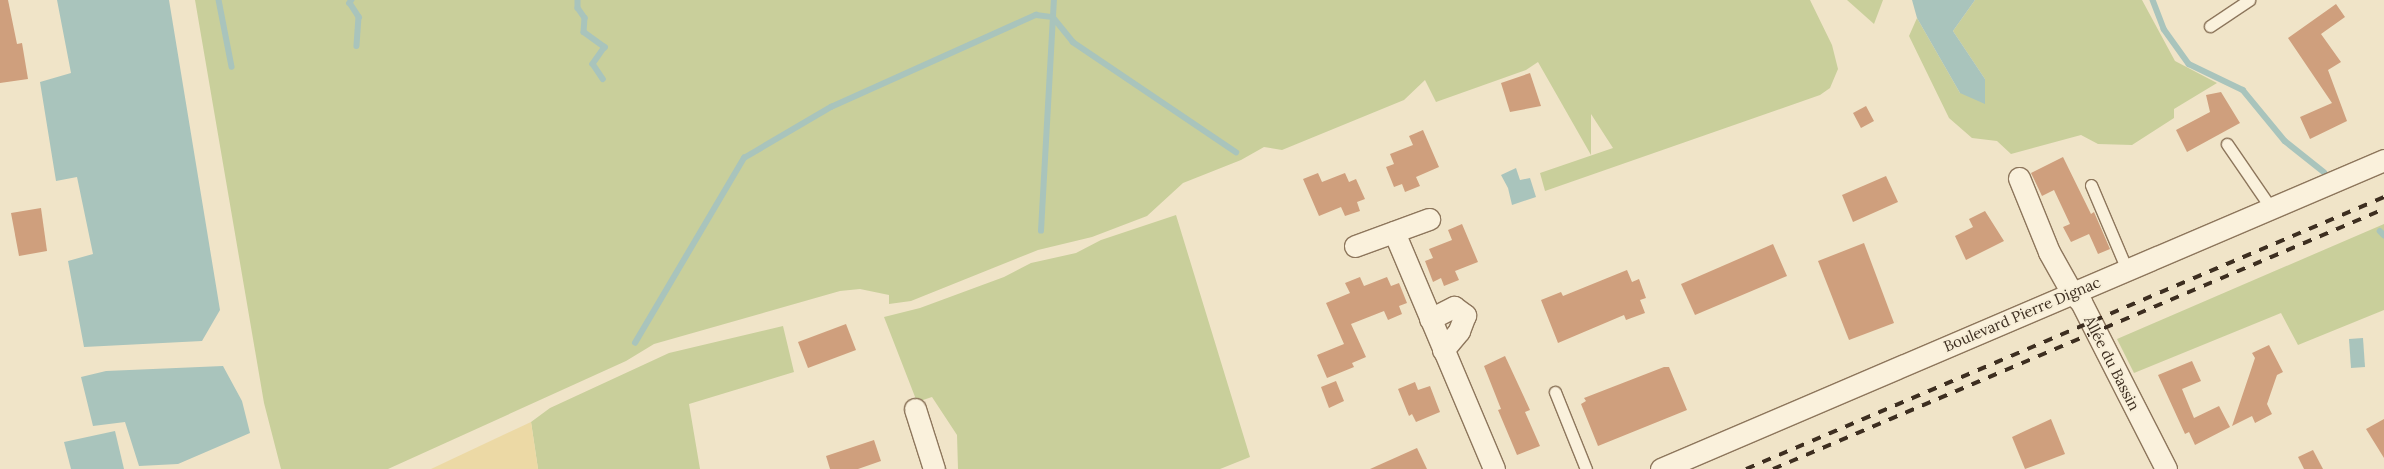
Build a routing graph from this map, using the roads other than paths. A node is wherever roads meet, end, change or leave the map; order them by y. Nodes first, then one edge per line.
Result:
1 (2249, 0) edge
2 (2210, 26) dead end
3 (2227, 144) dead end
4 (2384, 160) edge
5 (2019, 178) dead end
6 (2091, 185) dead end
7 (2271, 208) junction
8 (1429, 219) dead end
9 (1394, 232) junction
10 (1355, 246) dead end
11 (2126, 270) junction
12 (2072, 293) junction
13 (1430, 319) junction
14 (1443, 350) junction
15 (1555, 392) dead end
16 (915, 409) dead end
17 (934, 469) edge
18 (1494, 469) edge
19 (1586, 469) edge
20 (1660, 469) edge
21 (2166, 469) edge

1 - 2 lane
3 - 7 lane
4 - 7 street, Boulevard Pierre Dignac
5 - 12 street, Allée du Bassin
6 - 11 lane
7 - 11 street, Boulevard Pierre Dignac
8 - 9 street
9 - 10 street
9 - 13 street
11 - 12 street, Boulevard Pierre Dignac
12 - 20 street, Boulevard Pierre Dignac
12 - 21 street, Allée du Bassin
13 - 14 street
13 - 14 street
14 - 18 street
15 - 19 lane
16 - 17 street

